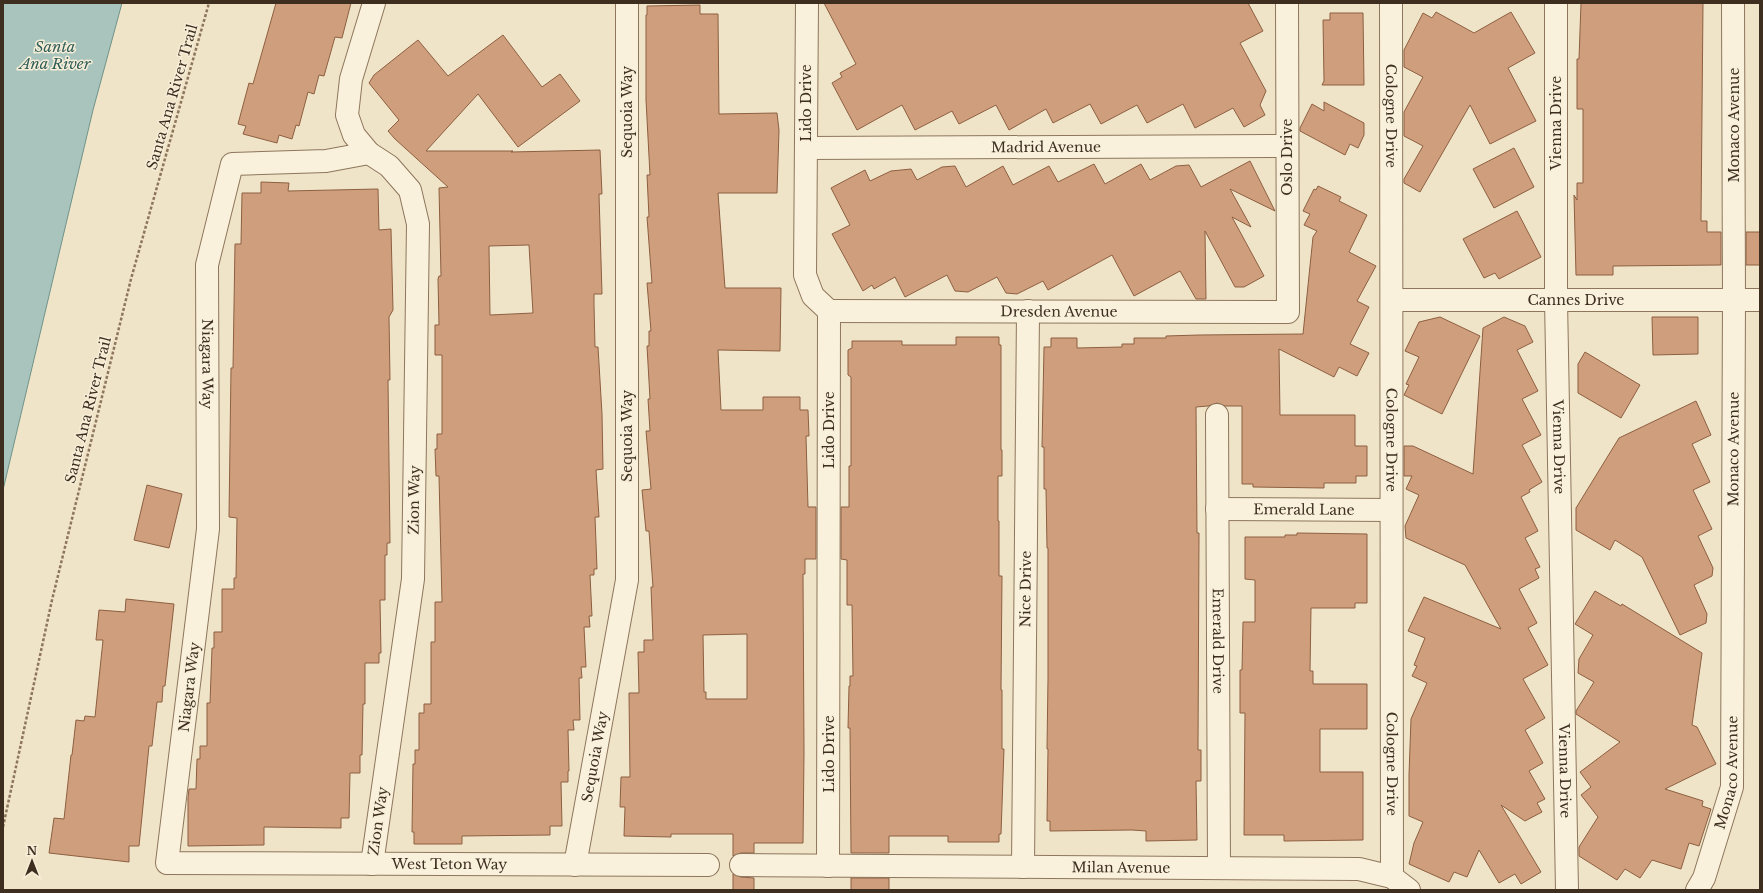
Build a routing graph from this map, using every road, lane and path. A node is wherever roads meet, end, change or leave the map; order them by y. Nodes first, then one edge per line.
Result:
1 (209, 3) edge
2 (374, 3) edge
3 (626, 3) edge
4 (807, 3) edge
5 (1287, 3) edge
6 (1391, 3) edge
7 (1556, 3) edge
8 (1733, 3) edge
9 (1287, 146) junction
10 (806, 148) junction
11 (369, 153) junction
12 (1392, 300) junction
13 (1556, 300) junction
14 (1734, 300) junction
15 (1760, 300) edge
16 (829, 311) junction
17 (1028, 311) junction
18 (1288, 312) joint
19 (1217, 415) dead end
20 (1217, 509) junction
21 (1391, 510) junction
22 (3, 827) edge
23 (167, 863) joint
24 (372, 864) junction
25 (575, 865) junction
26 (708, 866) dead end
27 (741, 866) dead end
28 (828, 866) junction
29 (1023, 867) junction
30 (1219, 868) junction
31 (1392, 877) junction
32 (1409, 890) edge
33 (1566, 890) edge
34 (1697, 890) edge

1 - 22 path, Santa Ana River Trail
2 - 11 street
3 - 25 street, Sequoia Way
4 - 10 street, Lido Drive
5 - 9 street, Oslo Drive
6 - 12 street, Cologne Drive
7 - 13 street, Vienna Drive
8 - 14 street, Monaco Avenue
9 - 10 street, Madrid Avenue
9 - 18 street, Oslo Drive
10 - 16 street, Lido Drive
11 - 23 street, Niagara Way
11 - 24 street, Zion Way
12 - 13 street, Cannes Drive
12 - 21 street, Cologne Drive
13 - 14 street, Cannes Drive
13 - 33 street, Vienna Drive
14 - 15 street, Cannes Drive
14 - 34 street, Monaco Avenue
16 - 17 street, Dresden Avenue
16 - 28 street, Lido Drive
17 - 18 street, Dresden Avenue
17 - 29 street, Nice Drive
19 - 20 street, Emerald Drive
20 - 21 street, Emerald Lane
20 - 30 street, Emerald Drive
21 - 31 street, Cologne Drive
23 - 24 street, West Teton Way
24 - 25 street, West Teton Way
25 - 26 street, West Teton Way
27 - 28 street
28 - 29 street, Milan Avenue
29 - 30 street, Milan Avenue
30 - 31 street, Milan Avenue
31 - 32 street, Milan Avenue

